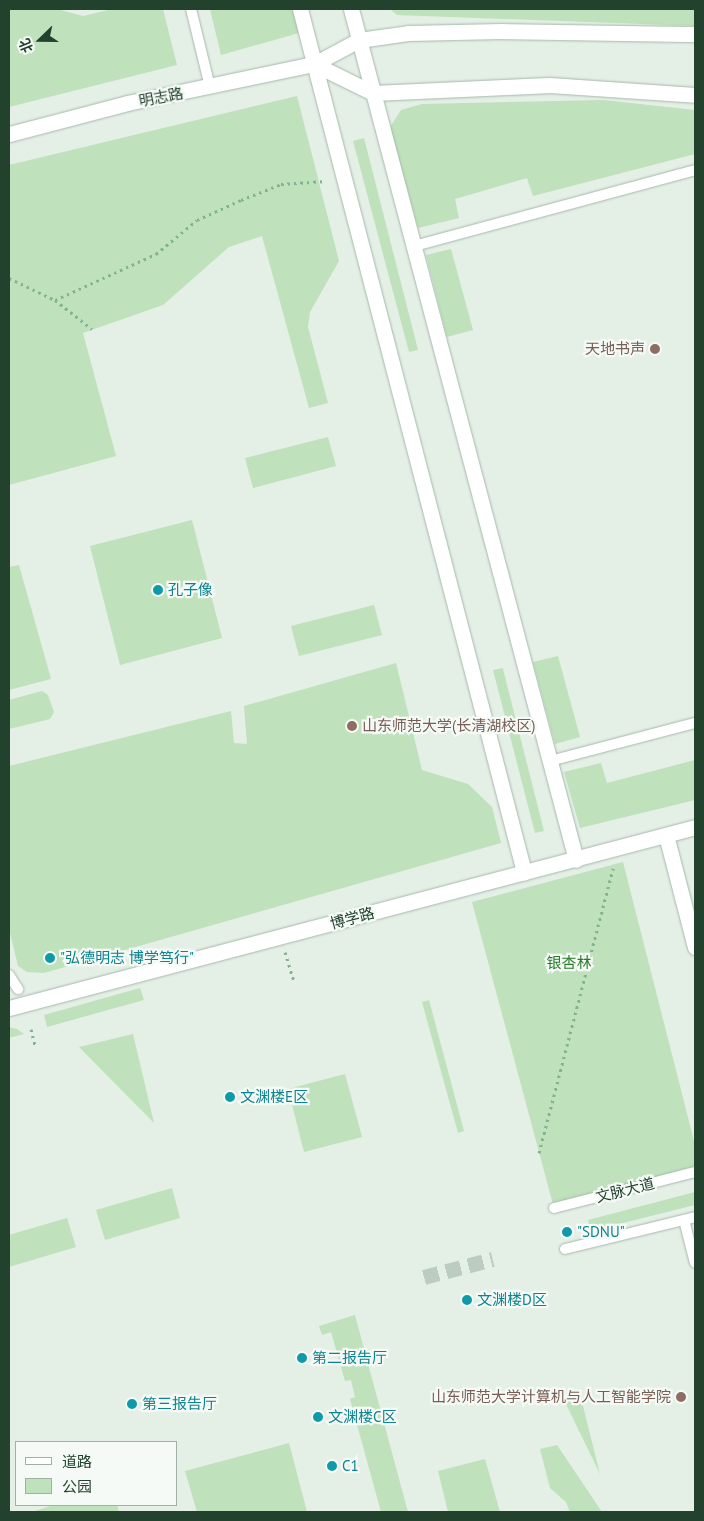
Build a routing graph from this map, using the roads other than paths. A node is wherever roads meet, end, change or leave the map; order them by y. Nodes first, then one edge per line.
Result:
1 (191, 9) edge
2 (300, 9) edge
3 (351, 9) edge
4 (695, 34) edge
5 (359, 40) junction
6 (314, 64) junction
7 (210, 87) junction
8 (373, 94) junction
9 (695, 95) edge
10 (9, 134) edge
11 (695, 170) edge
12 (414, 246) junction
13 (695, 723) edge
14 (550, 761) junction
15 (695, 827) edge
16 (666, 835) junction
17 (576, 860) junction
18 (524, 872) junction
19 (695, 947) edge
20 (9, 975) edge
21 (18, 989) dead end
22 (9, 1008) edge
23 (695, 1172) edge
24 (554, 1208) dead end
25 (695, 1217) edge
26 (684, 1220) junction
27 (565, 1250) dead end
28 (695, 1263) edge

1 - 7 lane
2 - 6 street
3 - 5 street
4 - 5 street, 明志路
5 - 6 street, 明志路
5 - 8 street
6 - 7 street, 明志路
6 - 8 street
6 - 18 street
7 - 10 street, 明志路
8 - 9 street
8 - 12 street
11 - 12 lane
12 - 14 street
13 - 14 lane
14 - 17 street
15 - 16 street, 博学路
16 - 17 street, 博学路
16 - 19 street
17 - 18 street, 博学路
18 - 22 street, 博学路
20 - 21 lane
23 - 24 lane, 文脉大道
25 - 26 lane
26 - 27 lane
26 - 28 lane

